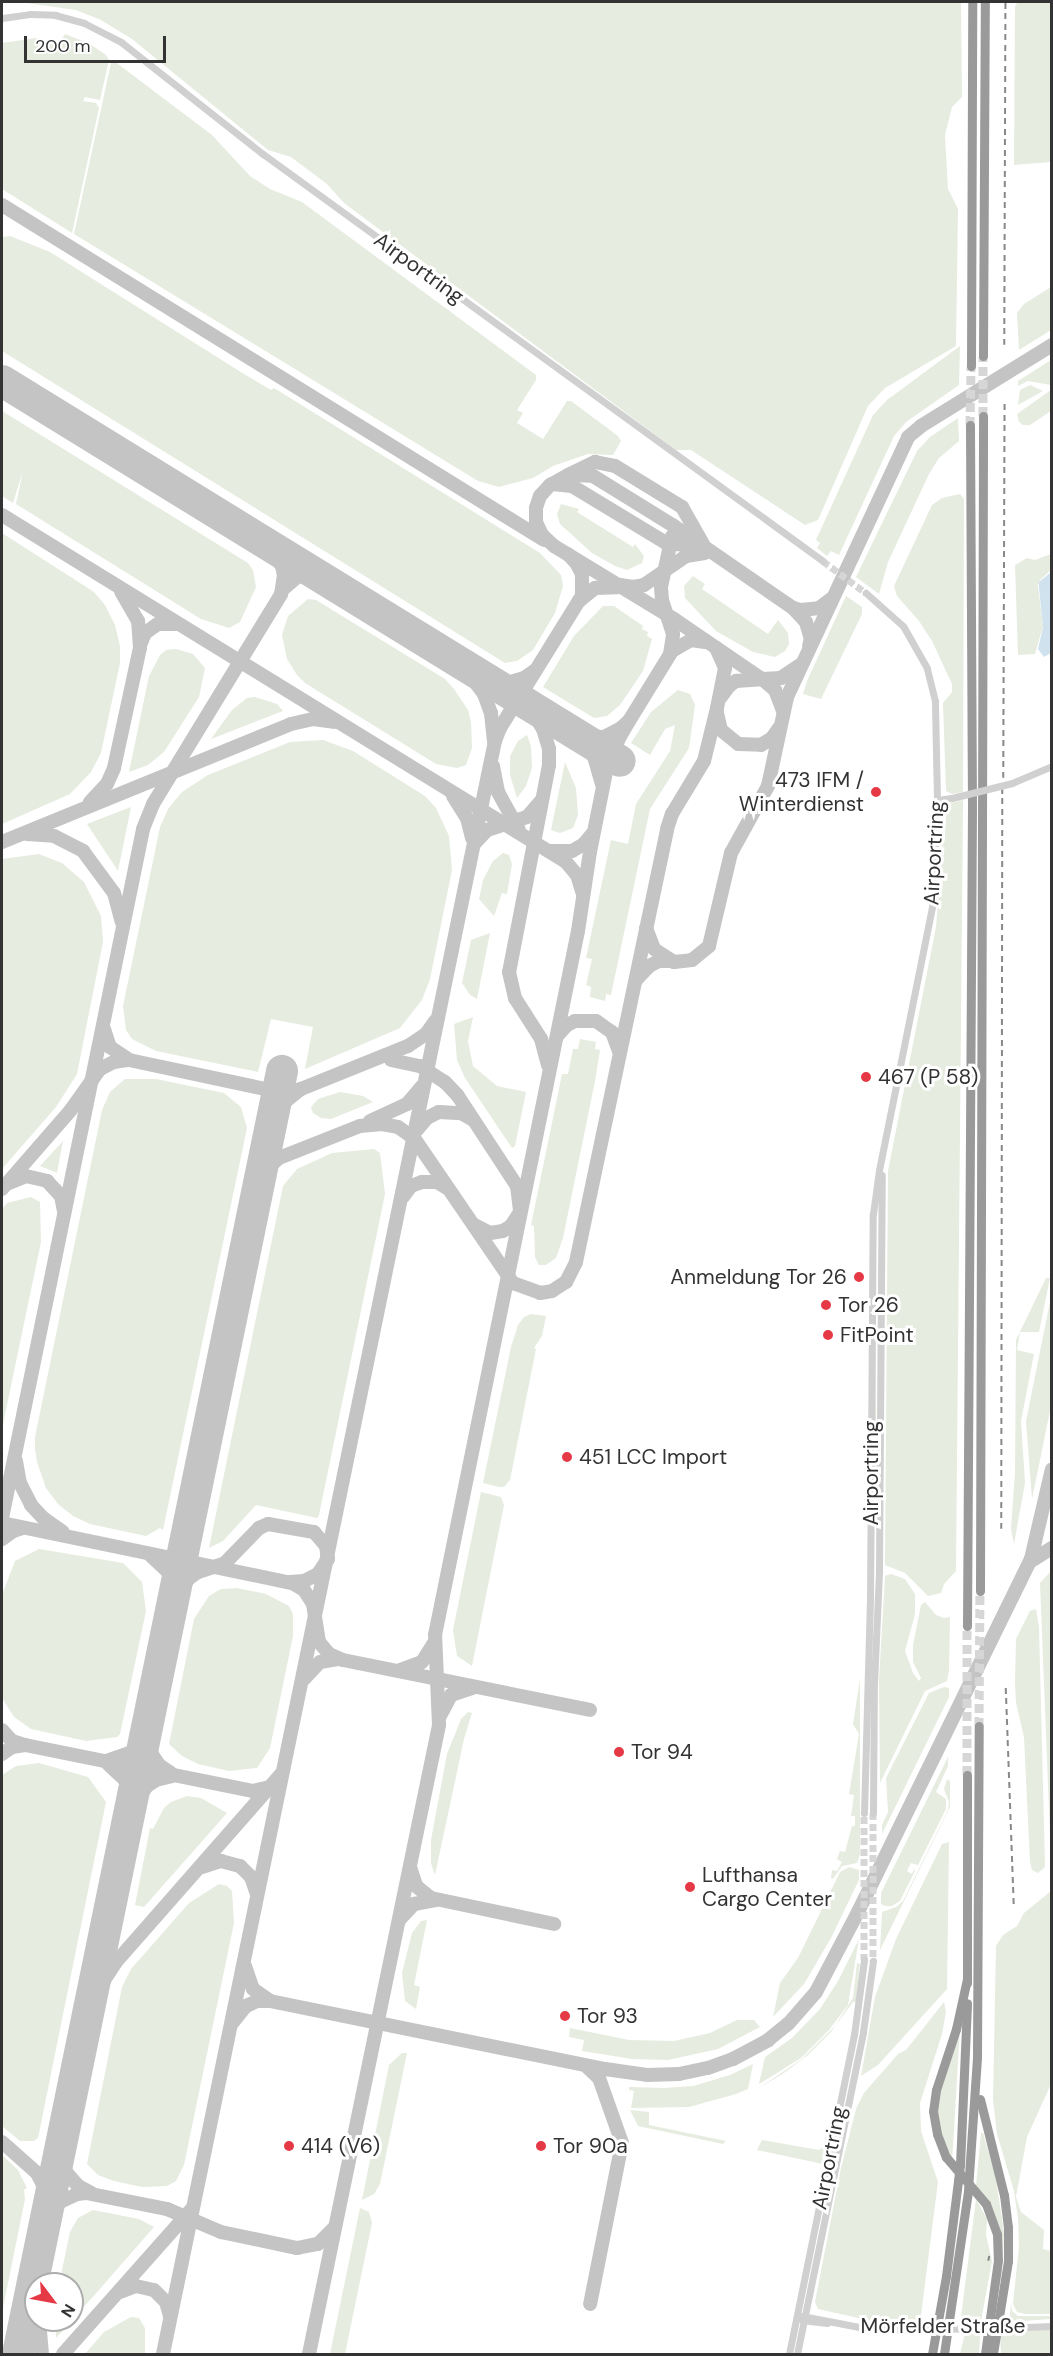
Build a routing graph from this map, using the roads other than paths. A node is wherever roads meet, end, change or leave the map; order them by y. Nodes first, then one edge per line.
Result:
1 (972, 2) edge
2 (985, 2) edge
3 (2, 18) edge
4 (983, 356) tunnel mouth
5 (971, 366) tunnel mouth
6 (983, 416) tunnel mouth
7 (970, 425) tunnel mouth
8 (823, 561) tunnel mouth
9 (866, 593) tunnel mouth
10 (1052, 766) edge
11 (937, 800) junction
12 (886, 1134) junction
13 (980, 1591) tunnel mouth
14 (967, 1626) tunnel mouth
15 (979, 1726) tunnel mouth
16 (967, 1775) tunnel mouth
17 (864, 1813) tunnel mouth
18 (873, 1813) tunnel mouth
19 (864, 1960) tunnel mouth
20 (873, 1961) tunnel mouth
21 (967, 1979) junction
22 (977, 2057) junction
23 (802, 2318) junction
24 (1052, 2326) edge
25 (789, 2355) edge
26 (797, 2355) edge
27 (932, 2355) edge
28 (944, 2355) edge
29 (986, 2355) edge
30 (993, 2355) edge

1 - 5 highway
2 - 4 highway
3 - 8 street, Airportring
6 - 13 highway
7 - 14 highway
9 - 11 street, Airportring
10 - 11 street, bridge
11 - 12 street, Airportring
12 - 17 street, Airportring
12 - 18 street, Airportring
15 - 22 highway
16 - 21 highway
19 - 23 street, Airportring
20 - 23 street, Airportring
21 - 27 highway, bridge
21 - 29 highway
22 - 28 highway, bridge
22 - 30 highway
23 - 24 street, Mörfelder Straße, bridge
23 - 25 street, Airportring
23 - 26 street, Airportring

